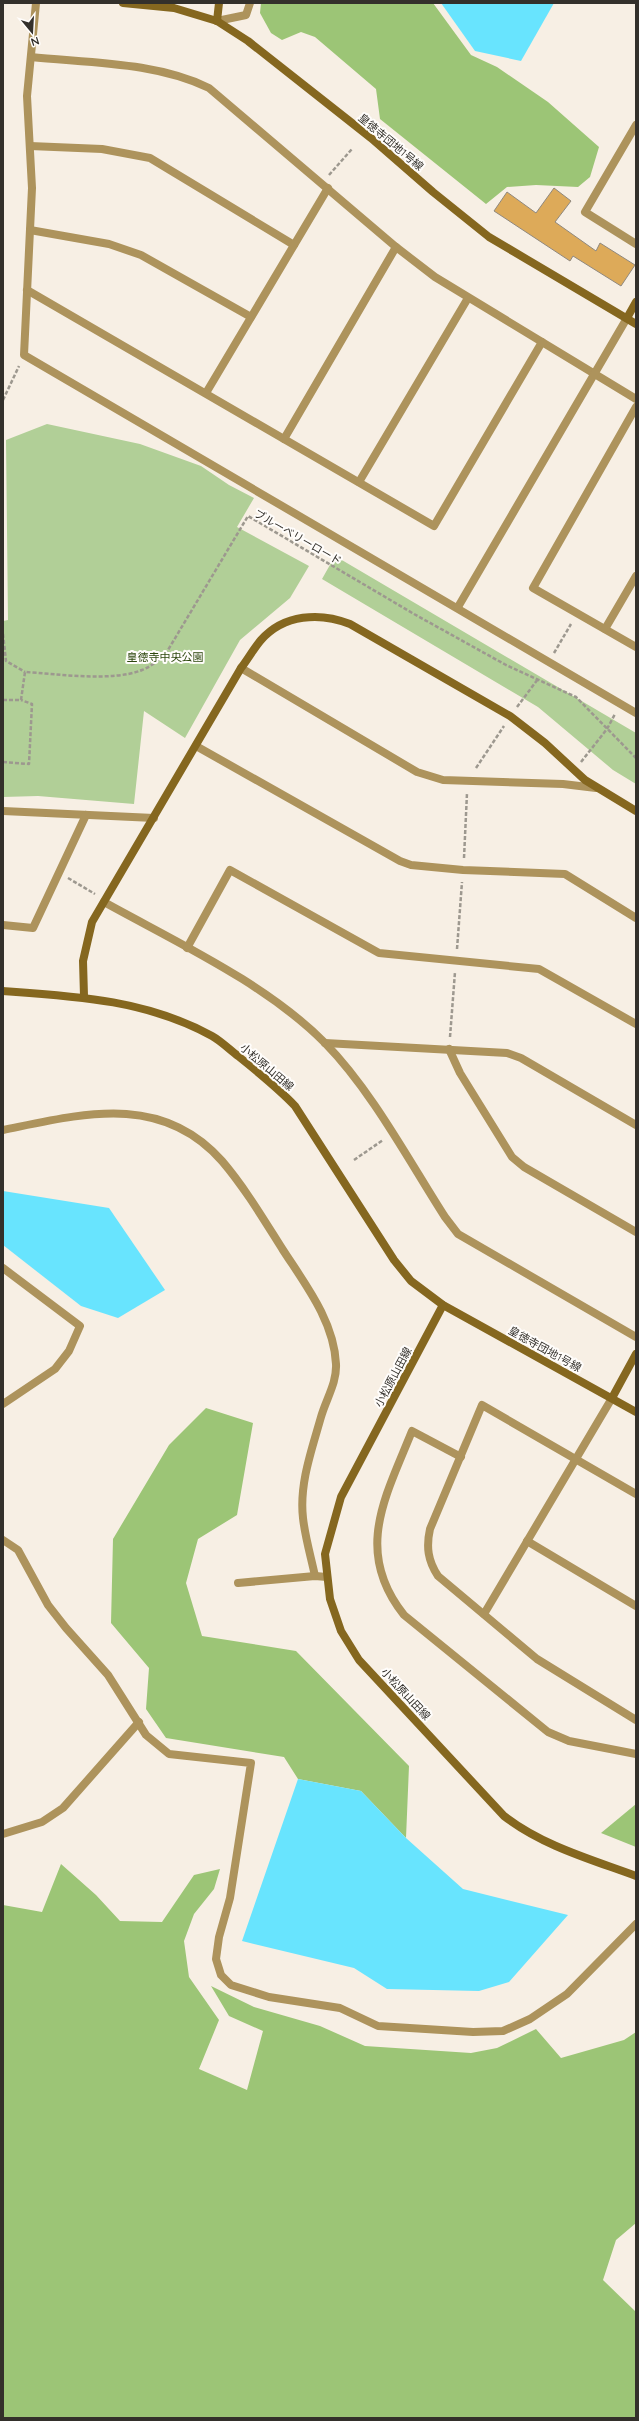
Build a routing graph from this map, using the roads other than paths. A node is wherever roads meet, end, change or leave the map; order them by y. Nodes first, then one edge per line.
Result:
1 (36, 3) edge
2 (123, 3) edge
3 (219, 3) edge
4 (250, 3) edge
5 (217, 21) junction
6 (31, 57) junction
7 (636, 125) edge
8 (30, 146) junction
9 (325, 186) junction
10 (30, 230) junction
11 (636, 244) edge
12 (294, 245) junction
13 (396, 247) junction
14 (27, 290) junction
15 (468, 298) junction
16 (636, 302) edge
17 (251, 317) junction
18 (627, 318) junction
19 (636, 324) edge
20 (542, 342) junction
21 (594, 373) junction
22 (206, 394) junction
23 (636, 399) edge
24 (636, 407) edge
25 (284, 439) junction
26 (359, 482) junction
27 (636, 576) edge
28 (458, 608) junction
29 (605, 629) junction
30 (636, 647) edge
31 (241, 668) junction
32 (636, 713) edge
33 (196, 746) junction
34 (596, 788) junction
35 (3, 811) edge
36 (636, 811) edge
37 (86, 816) junction
38 (154, 818) junction
39 (104, 902) junction
40 (636, 918) edge
41 (3, 925) edge
42 (187, 948) junction
43 (3, 991) edge
44 (84, 996) junction
45 (636, 1024) edge
46 (325, 1043) junction
47 (449, 1050) junction
48 (636, 1125) edge
49 (3, 1130) edge
50 (636, 1232) edge
51 (3, 1268) edge
52 (443, 1305) junction
53 (636, 1338) edge
54 (636, 1354) edge
55 (612, 1398) junction
56 (3, 1404) edge
57 (636, 1412) edge
58 (461, 1457) junction
59 (576, 1459) junction
60 (636, 1494) edge
61 (3, 1540) edge
62 (527, 1541) junction
63 (315, 1576) junction
64 (327, 1577) junction
65 (238, 1583) dead end
66 (636, 1606) edge
67 (484, 1614) junction
68 (636, 1720) edge
69 (139, 1722) junction
70 (636, 1754) edge
71 (3, 1834) edge
72 (636, 1876) edge
73 (636, 1924) edge

1 - 6 street
2 - 5 street, 皇徳寺団地1号線
3 - 5 street
4 - 5 street
5 - 18 street, 皇徳寺団地1号線
6 - 8 street
6 - 9 street
7 - 11 street
8 - 10 street
8 - 12 street
9 - 12 street
9 - 13 street
10 - 14 street
10 - 17 street
12 - 17 street
13 - 15 street
13 - 25 street
14 - 22 street
14 - 28 street
15 - 20 street
15 - 26 street
16 - 18 street
17 - 22 street
18 - 19 street, 皇徳寺団地1号線
18 - 21 street
20 - 21 street
20 - 26 street
21 - 23 street
21 - 28 street
22 - 25 street
24 - 29 street
25 - 26 street
27 - 29 street
28 - 32 street
29 - 30 street
31 - 33 street
31 - 34 street
31 - 34 street
33 - 38 street
33 - 40 street
34 - 36 street
35 - 37 street
37 - 38 street
37 - 41 street
38 - 39 street
39 - 42 street
39 - 44 street
42 - 45 street
42 - 46 street
43 - 44 street, 小松原山田線
44 - 52 street, 小松原山田線
46 - 47 street
46 - 53 street
47 - 48 street
47 - 50 street
49 - 63 street
51 - 56 street
52 - 55 street, 皇徳寺団地1号線
52 - 64 street, 小松原山田線
54 - 55 street
55 - 57 street, 皇徳寺団地1号線
55 - 59 street
58 - 59 street
58 - 67 street
58 - 70 street
59 - 60 street
59 - 62 street
61 - 69 street
62 - 66 street
62 - 67 street
63 - 64 street
63 - 65 street
64 - 72 street, 小松原山田線
67 - 68 street
69 - 71 street
69 - 73 street

